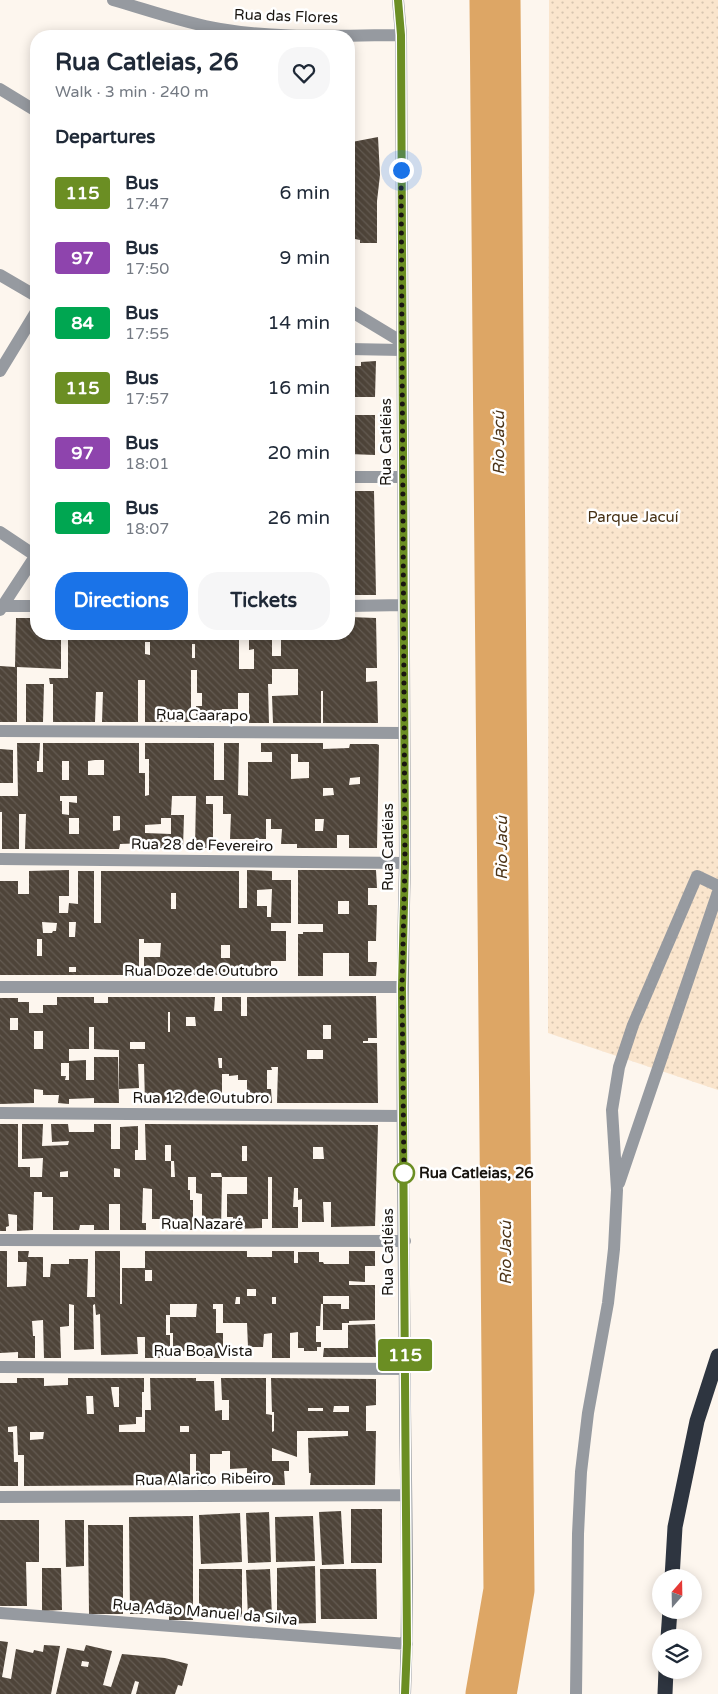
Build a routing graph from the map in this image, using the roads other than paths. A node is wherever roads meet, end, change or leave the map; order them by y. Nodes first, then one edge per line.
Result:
1 (113, 0) edge
2 (398, 0) edge
3 (208, 30) edge
4 (355, 35) edge
5 (401, 35) junction
6 (0, 89) edge
7 (30, 107) edge
8 (0, 275) edge
9 (30, 292) edge
10 (355, 314) edge
11 (30, 322) edge
12 (402, 346) junction
13 (355, 349) edge
14 (0, 371) edge
15 (355, 477) edge
16 (402, 477) junction
17 (0, 532) edge
18 (30, 551) edge
19 (30, 564) edge
20 (403, 605) junction
21 (30, 606) edge
22 (355, 606) edge
23 (1, 608) edge
24 (0, 731) edge
25 (404, 733) junction
26 (0, 858) edge
27 (405, 863) junction
28 (718, 886) edge
29 (718, 892) edge
30 (0, 987) edge
31 (402, 987) junction
32 (0, 1113) edge
33 (402, 1116) junction
34 (617, 1190) junction
35 (0, 1240) edge
36 (405, 1241) junction
37 (718, 1356) edge
38 (0, 1367) edge
39 (405, 1369) junction
40 (406, 1494) junction
41 (0, 1497) edge
42 (673, 1569) edge
43 (0, 1613) edge
44 (407, 1644) junction
45 (666, 1679) edge
46 (405, 1694) edge
47 (576, 1694) edge
48 (665, 1694) edge

1 - 3 street, Rua das Flores
2 - 5 street, Rua Catléias
4 - 5 street, Rua das Flores
5 - 12 street, Rua Catléias
6 - 7 street
8 - 9 street
10 - 12 street
11 - 14 street
12 - 13 street
12 - 16 street, Rua Catléias
15 - 16 street
16 - 20 street, Rua Catléias
17 - 18 street
19 - 23 street
20 - 22 street
20 - 25 street, Rua Catléias
21 - 23 street
24 - 25 street, Rua Caarapo
25 - 27 street, Rua Catléias
26 - 27 street, Rua 28 de Fevereiro
27 - 31 street, Rua Catléias
28 - 34 street
29 - 34 street
30 - 31 street, Rua Doze de Outubro
31 - 33 street, Rua Catléias
32 - 33 street, Rua 12 de Outubro
33 - 36 street, Rua Catléias
34 - 47 street
35 - 36 street, Rua Nazaré
36 - 39 street, Rua Catléias
37 - 42 highway
38 - 39 street, Rua Boa Vista
39 - 40 street, Rua Catléias
40 - 41 street, Rua Alarico Ribeiro
40 - 44 street, Rua Catléias
43 - 44 street, Rua Adão Manuel da Silva
44 - 46 street, Rua Catléias
45 - 48 highway

